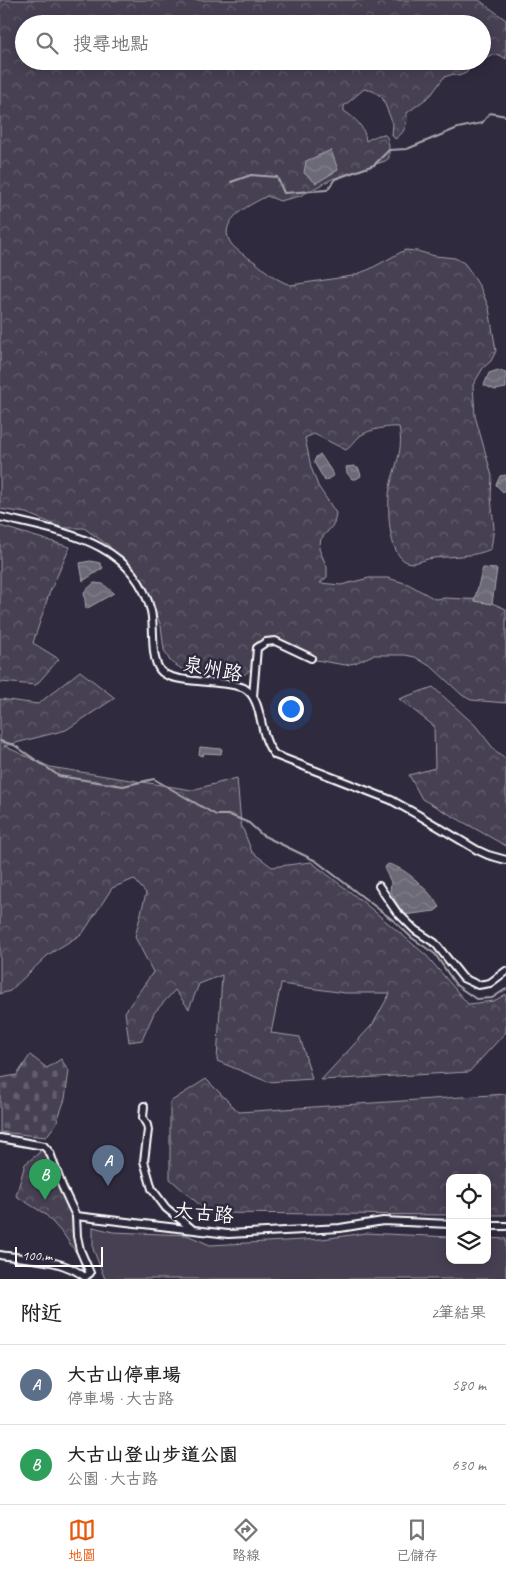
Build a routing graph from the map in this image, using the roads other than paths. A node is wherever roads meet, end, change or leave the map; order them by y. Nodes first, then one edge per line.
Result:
1 (0, 517) edge
2 (311, 658) dead end
3 (253, 696) junction
4 (506, 860) edge
5 (379, 886) dead end
6 (506, 971) edge
7 (144, 1106) dead end
8 (0, 1138) edge
9 (76, 1216) junction
10 (446, 1224) edge
11 (491, 1226) edge
12 (506, 1226) edge
13 (192, 1229) junction
14 (0, 1255) edge

1 - 3 street, 泉州路
2 - 3 street
3 - 4 street, 泉州路
5 - 6 street
7 - 13 street
8 - 9 street
9 - 13 street, 大古路
9 - 14 street
10 - 13 street, 大古路
11 - 12 street

